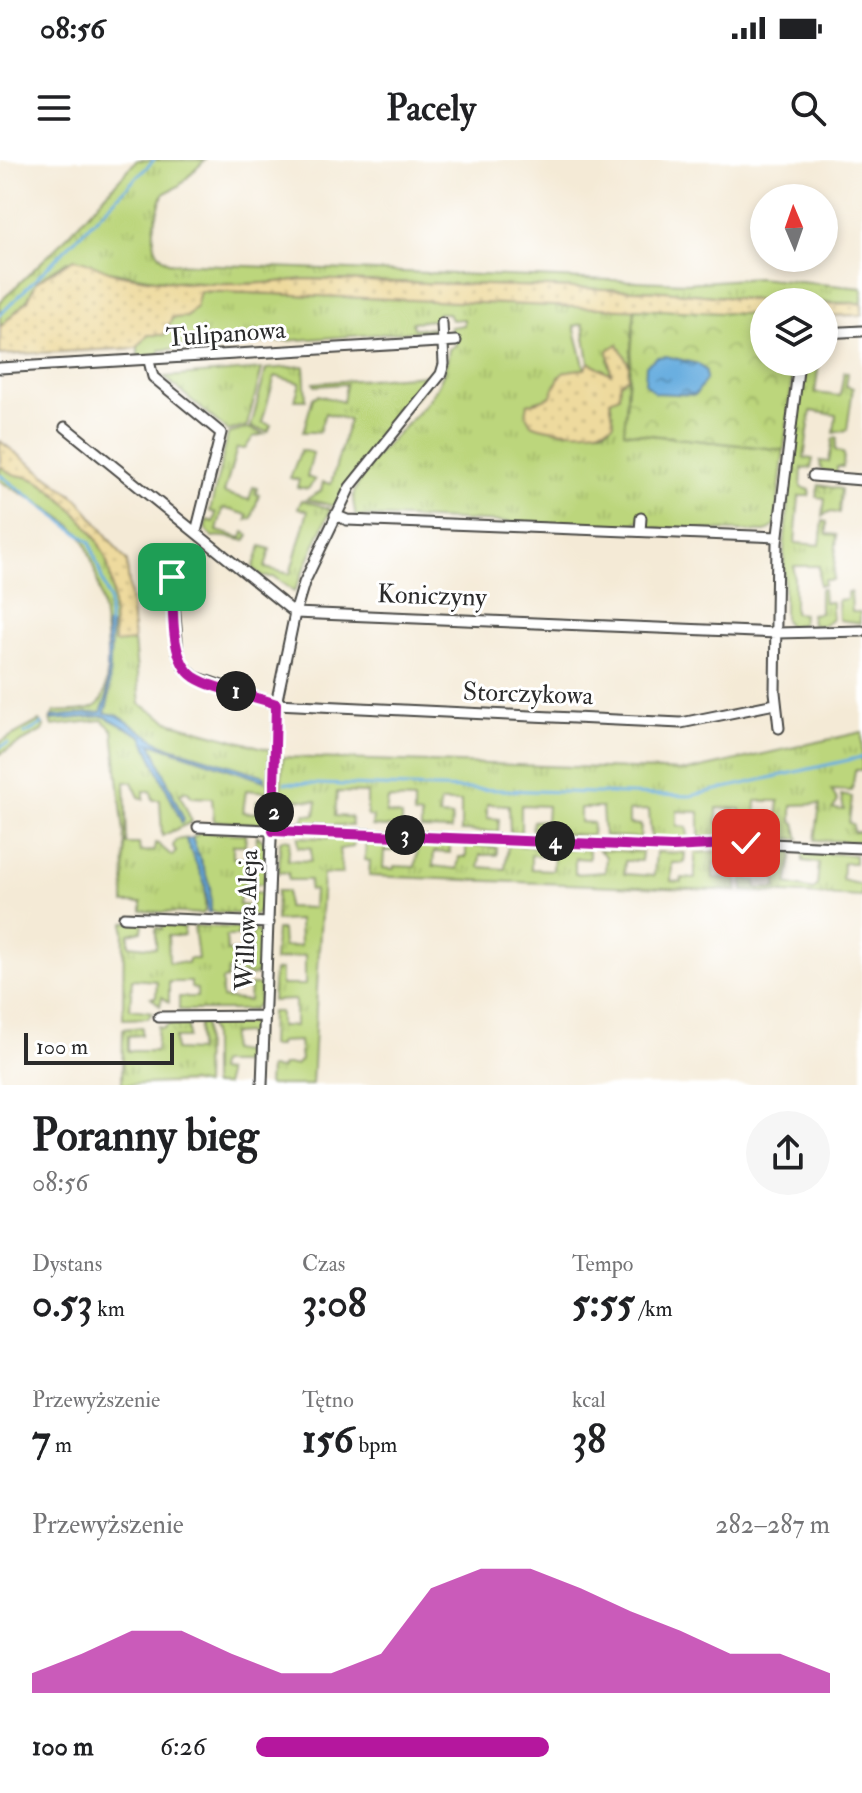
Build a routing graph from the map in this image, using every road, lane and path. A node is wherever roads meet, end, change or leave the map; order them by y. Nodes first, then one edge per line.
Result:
1 (442, 323) dead end
2 (862, 331) edge
3 (838, 332) edge
4 (456, 341) dead end
5 (443, 342) junction
6 (149, 361) junction
7 (0, 368) edge
8 (797, 376) edge
9 (65, 427) dead end
10 (813, 476) dead end
11 (862, 480) edge
12 (335, 515) junction
13 (641, 518) dead end
14 (640, 531) junction
15 (196, 532) junction
16 (778, 537) junction
17 (172, 577) dead end
18 (295, 613) junction
19 (862, 631) edge
20 (777, 633) junction
21 (276, 704) junction
22 (775, 704) junction
23 (779, 728) dead end
24 (198, 827) dead end
25 (273, 831) junction
26 (862, 848) edge
27 (124, 917) dead end
28 (269, 923) junction
29 (265, 1016) junction
30 (159, 1017) dead end
31 (262, 1085) edge

1 - 5 street, Willowa Aleja
2 - 3 street
4 - 5 street, Tulipanowa
5 - 6 street, Tulipanowa
5 - 12 street, Willowa Aleja
6 - 7 street, Tulipanowa
6 - 15 street
8 - 16 street
9 - 15 street
10 - 11 street
12 - 14 street
12 - 18 street, Willowa Aleja
13 - 14 street
14 - 16 street
15 - 18 street
16 - 20 street
17 - 21 street, Storczykowa
18 - 20 street, Koniczyny
18 - 21 street, Willowa Aleja
19 - 20 street, Koniczyny
20 - 22 street
21 - 22 street, Storczykowa
21 - 25 street, Willowa Aleja
22 - 23 street
24 - 25 street
25 - 26 street
25 - 28 street, Willowa Aleja
27 - 28 street
28 - 29 street, Willowa Aleja
29 - 30 street
29 - 31 street, Willowa Aleja

